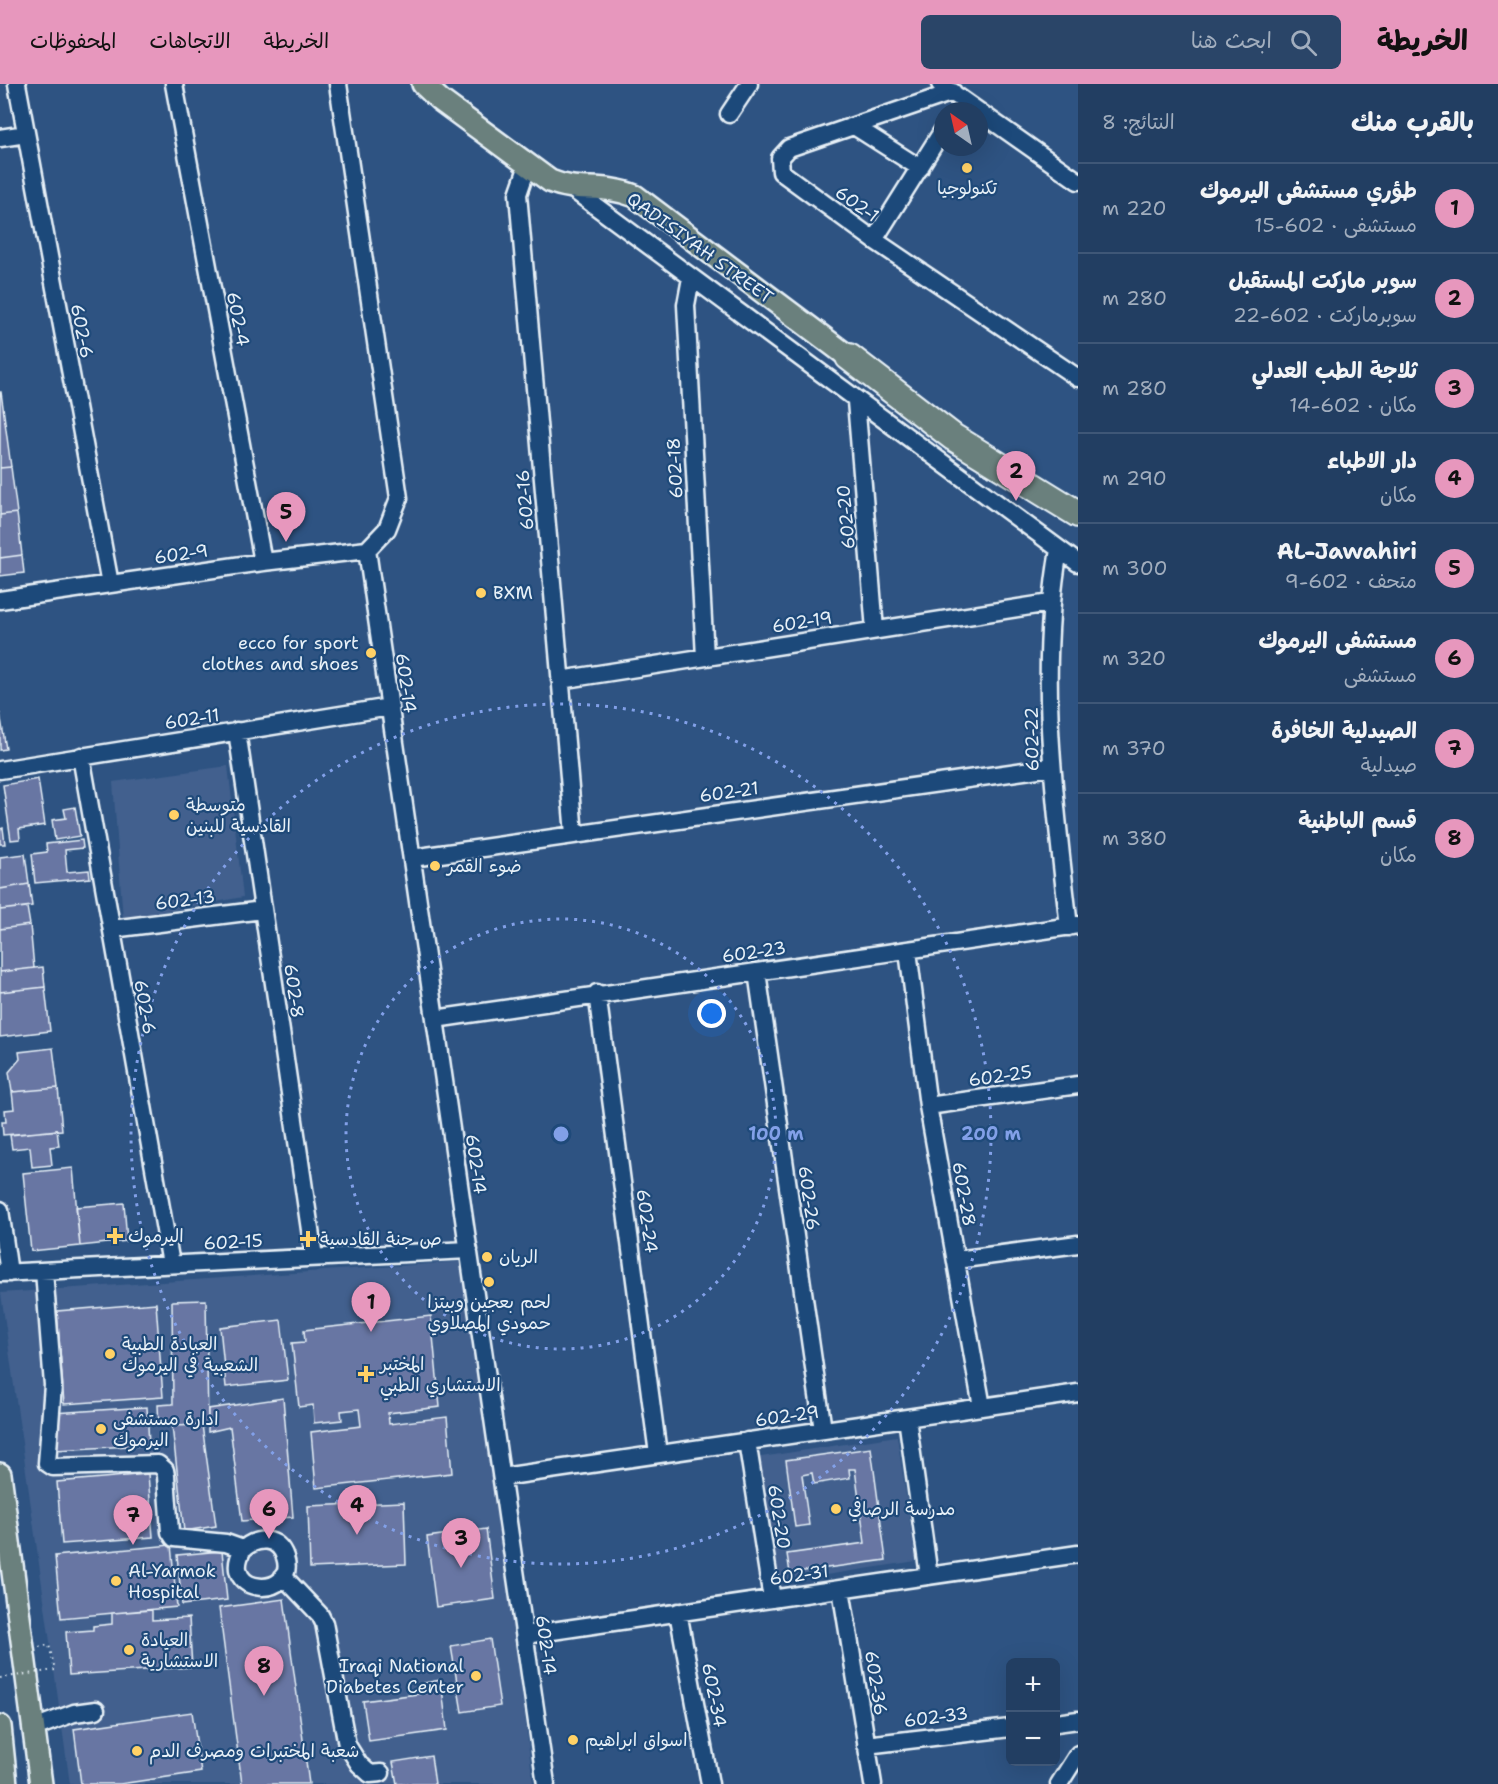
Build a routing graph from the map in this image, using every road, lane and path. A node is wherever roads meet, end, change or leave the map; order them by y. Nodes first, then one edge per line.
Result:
1 (16, 84) edge
2 (174, 84) edge
3 (338, 84) edge
4 (423, 84) edge
5 (749, 84) edge
6 (952, 97) edge
7 (729, 114) dead end
8 (854, 126) junction
9 (26, 135) junction
10 (0, 138) edge
11 (934, 145) edge
12 (528, 165) junction
13 (920, 168) junction
14 (1078, 181) edge
15 (571, 188) junction
16 (874, 240) junction
17 (692, 278) junction
18 (849, 357) joint
19 (1078, 378) edge
20 (856, 401) junction
21 (1078, 514) edge
22 (367, 550) junction
23 (1059, 550) junction
24 (263, 562) junction
25 (1078, 563) edge
26 (110, 584) junction
27 (0, 600) edge
28 (1050, 603) junction
29 (874, 630) junction
30 (705, 657) junction
31 (560, 680) junction
32 (390, 707) junction
33 (237, 731) junction
34 (81, 756) junction
35 (1052, 767) junction
36 (0, 770) edge
37 (573, 834) junction
38 (412, 858) junction
39 (263, 910) junction
40 (1073, 926) edge
41 (112, 929) junction
42 (908, 951) junction
43 (757, 972) junction
44 (597, 993) junction
45 (435, 1019) junction
46 (1078, 1085) edge
47 (928, 1106) junction
48 (0, 1210) edge
49 (1078, 1244) edge
50 (469, 1250) junction
51 (314, 1257) junction
52 (956, 1260) junction
53 (171, 1264) junction
54 (44, 1271) junction
55 (4, 1273) edge
56 (1078, 1393) edge
57 (982, 1407) junction
58 (907, 1418) junction
59 (823, 1430) junction
60 (747, 1441) junction
61 (658, 1454) junction
62 (0, 1474) edge
63 (502, 1477) junction
64 (243, 1549) junction
65 (1078, 1554) edge
66 (283, 1576) junction
67 (929, 1576) junction
68 (841, 1589) junction
69 (772, 1599) junction
70 (678, 1612) junction
71 (525, 1635) junction
72 (50, 1645) dead end
73 (0, 1678) edge
74 (96, 1710) dead end
75 (1078, 1720) edge
76 (1060, 1722) edge
77 (0, 1726) edge
78 (34, 1728) junction
79 (1006, 1729) edge
80 (866, 1745) junction
81 (1078, 1754) edge
82 (381, 1773) dead end
83 (6, 1784) edge
84 (41, 1784) edge
85 (546, 1784) edge
86 (710, 1784) edge
87 (873, 1784) edge
88 (1059, 1784) edge

1 - 9 street, 602-6
2 - 24 street, 602-4
3 - 22 street
4 - 12 main road, QADISIYAH STREET
5 - 7 street
6 - 8 street, 602-1
6 - 14 street
8 - 13 street
8 - 16 street, 602-1
9 - 10 street
9 - 26 street, 602-6
11 - 13 street
12 - 15 main road, QADISIYAH STREET
12 - 31 street, 602-16
13 - 16 street
15 - 17 street
15 - 18 main road, QADISIYAH STREET
16 - 19 street, 602-1
17 - 20 street
17 - 30 street, 602-18
18 - 21 highway
20 - 23 street
20 - 29 street, 602-20
22 - 24 street, 602-9
22 - 32 street, 602-14
23 - 25 street
23 - 28 street, 602-22
24 - 26 street, 602-9
26 - 27 street, 602-9
28 - 29 street, 602-19
28 - 35 street, 602-22
29 - 30 street, 602-19
30 - 31 street, 602-19
31 - 37 street, 602-16
32 - 33 street, 602-11
32 - 38 street, 602-14
33 - 34 street, 602-11
33 - 39 street, 602-8
34 - 36 street, 602-11
34 - 41 street, 602-6
35 - 37 street, 602-21
35 - 40 street, 602-22
37 - 38 street, 602-21
38 - 45 street, 602-14
39 - 41 street, 602-13
39 - 51 street, 602-8
40 - 42 street, 602-23
41 - 53 street, 602-6
42 - 43 street, 602-23
42 - 47 street, 602-28
43 - 44 street, 602-23
43 - 59 street, 602-26
44 - 45 street, 602-23
44 - 61 street, 602-24
45 - 50 street, 602-14
46 - 47 street, 602-25
47 - 52 street, 602-28
48 - 55 street
49 - 52 street
50 - 51 street, 602-15
50 - 63 street, 602-14
51 - 53 street, 602-15
52 - 57 street, 602-28
53 - 54 street, 602-15
54 - 55 street, 602-15
54 - 64 street
56 - 57 street, 602-29
57 - 58 street, 602-29
58 - 59 street, 602-29
58 - 67 street
59 - 60 street, 602-29
60 - 61 street, 602-29
60 - 69 street, 602-20
61 - 63 street, 602-29
62 - 78 main road
63 - 71 street, 602-14
64 - 66 street
64 - 66 street
65 - 67 street, 602-31
66 - 82 street
67 - 68 street, 602-31
68 - 69 street, 602-31
68 - 80 street, 602-36
69 - 70 street, 602-31
70 - 71 street, 602-31
70 - 86 street, 602-34
71 - 85 street, 602-14
72 - 73 path, bridge
74 - 78 street
75 - 76 street
77 - 83 main road
78 - 84 main road
79 - 80 street, 602-33
80 - 87 street, 602-36
81 - 88 street

